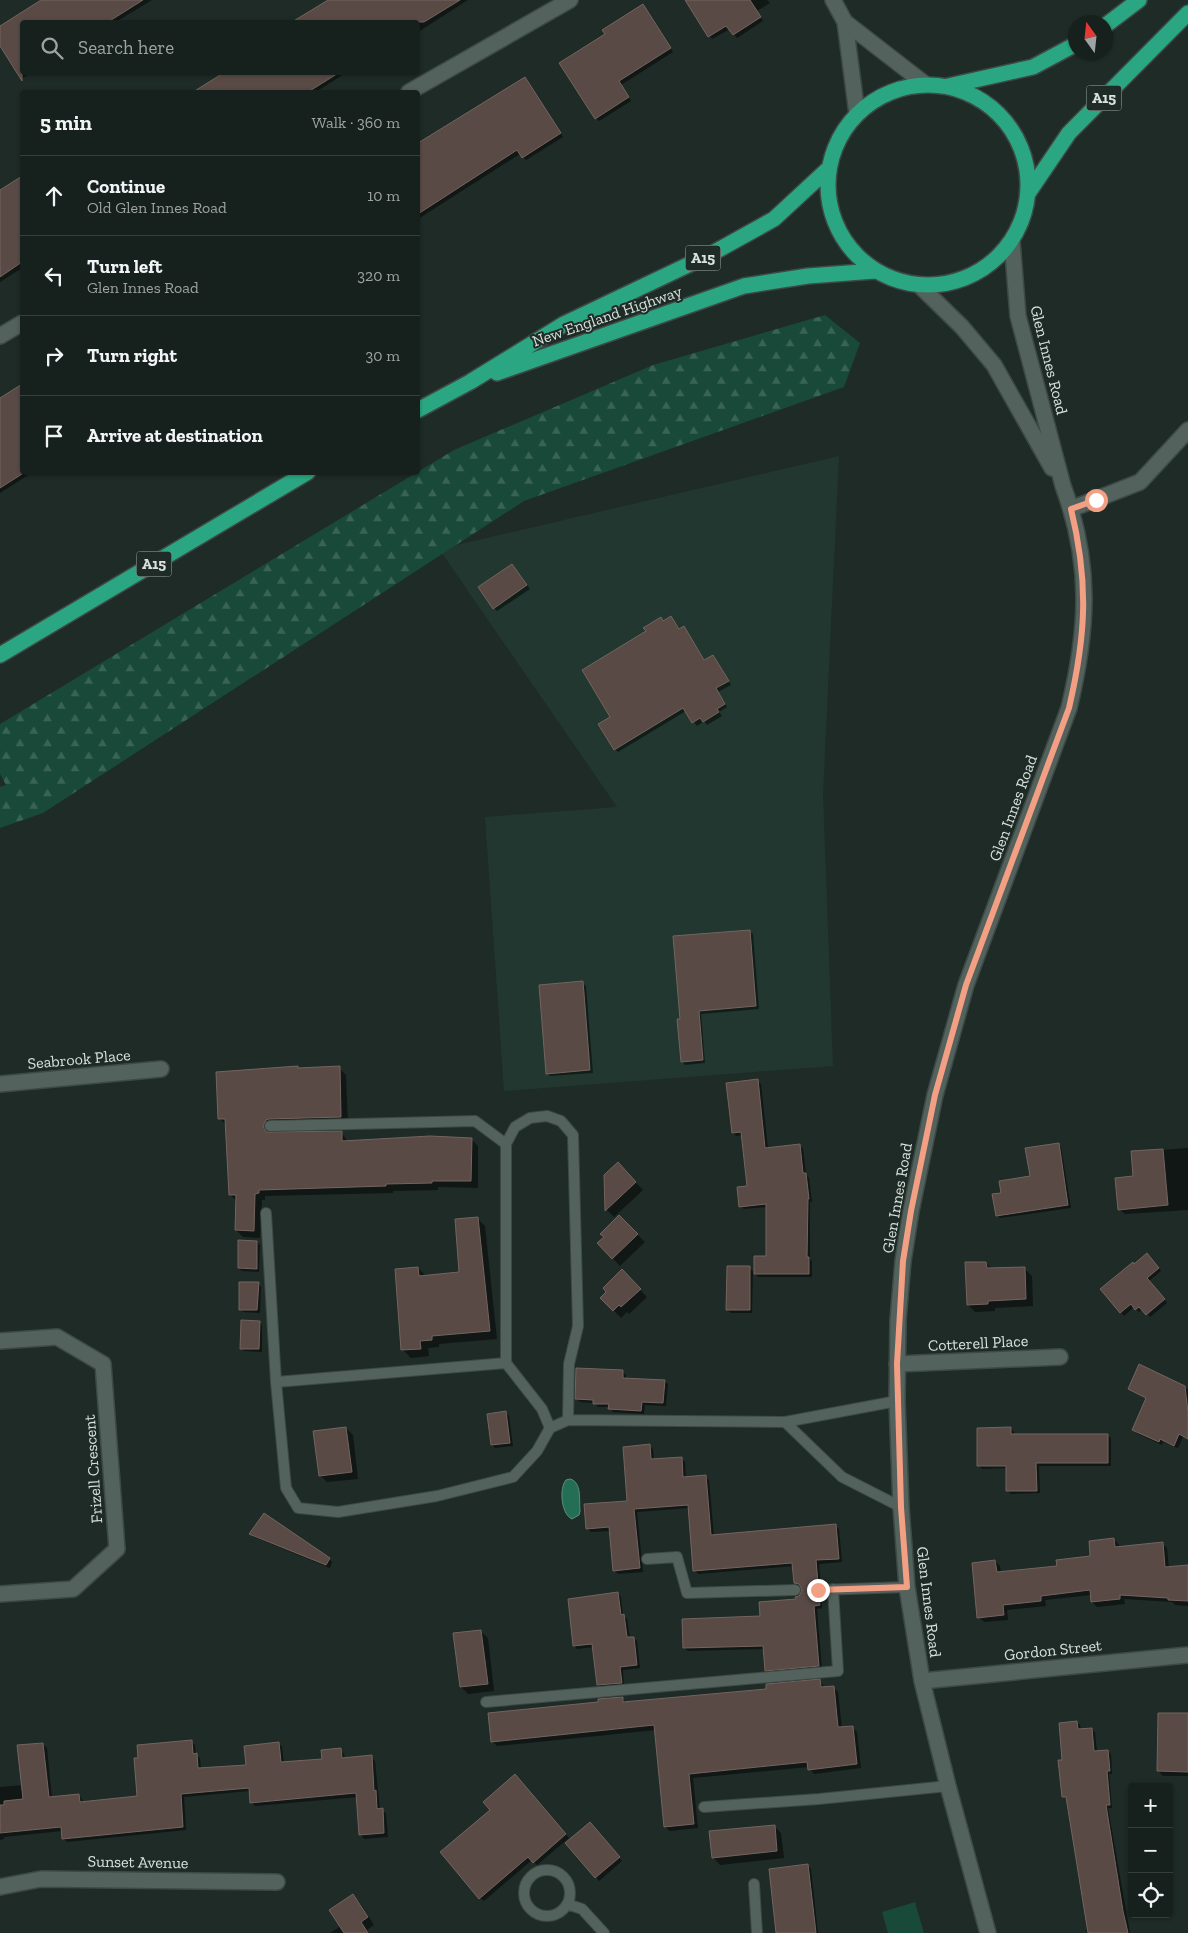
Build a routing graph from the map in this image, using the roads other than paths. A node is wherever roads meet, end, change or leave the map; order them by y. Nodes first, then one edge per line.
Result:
1 (570, 0) edge
2 (833, 0) edge
3 (1139, 0) edge
4 (1188, 13) edge
5 (1113, 20) edge
6 (845, 22) junction
7 (1068, 48) edge
8 (925, 84) junction
9 (948, 86) junction
10 (412, 90) edge
11 (857, 114) junction
12 (828, 169) junction
13 (1029, 192) junction
14 (1012, 241) junction
15 (875, 271) junction
16 (920, 285) junction
17 (20, 323) edge
18 (0, 336) edge
19 (470, 382) junction
20 (420, 409) edge
21 (1188, 430) edge
22 (303, 475) edge
23 (1063, 486) junction
24 (1071, 509) junction
25 (0, 655) edge
26 (161, 1069) dead end
27 (0, 1084) edge
28 (270, 1126) dead end
29 (506, 1144) junction
30 (266, 1213) dead end
31 (0, 1341) edge
32 (1060, 1357) dead end
33 (506, 1363) junction
34 (897, 1364) junction
35 (276, 1382) junction
36 (897, 1401) junction
37 (568, 1420) junction
38 (785, 1422) junction
39 (550, 1428) junction
40 (901, 1507) junction
41 (647, 1559) dead end
42 (907, 1587) junction
43 (833, 1589) junction
44 (795, 1590) dead end
45 (818, 1590) dead end
46 (0, 1594) edge
47 (1188, 1654) edge
48 (922, 1681) junction
49 (486, 1702) dead end
50 (948, 1786) junction
51 (704, 1807) dead end
52 (276, 1882) dead end
53 (754, 1884) dead end
54 (0, 1887) edge
55 (567, 1904) junction
56 (604, 1933) edge
57 (757, 1933) edge
58 (988, 1933) edge

1 - 10 main road
2 - 6 main road
3 - 5 highway
4 - 13 highway, A15
6 - 8 main road
6 - 11 main road
7 - 9 highway, A15
8 - 9 highway, A15
8 - 11 highway, A15
9 - 13 highway, A15
11 - 12 highway, A15
12 - 15 highway, A15
12 - 19 highway, New England Highway / A15
13 - 14 highway, A15
14 - 16 highway, A15
14 - 23 main road, Glen Innes Road
15 - 16 highway, A15
15 - 19 highway, New England Highway / A15
16 - 23 main road, Glen Innes Road
17 - 18 main road
19 - 20 highway, New England Highway / A15
21 - 24 main road
22 - 25 highway, A15
23 - 24 main road, Glen Innes Road
24 - 34 main road, Glen Innes Road
26 - 27 main road, Seabrook Place
28 - 29 lane
29 - 33 lane
29 - 37 lane
30 - 35 lane
31 - 46 main road, Frizell Crescent
32 - 34 main road, Cotterell Place
33 - 35 lane
33 - 39 lane
34 - 36 main road, Glen Innes Road
35 - 39 lane
36 - 38 lane
36 - 40 main road, Glen Innes Road
37 - 38 lane
37 - 39 lane
38 - 40 lane
40 - 42 main road, Glen Innes Road
41 - 44 lane
42 - 43 lane
42 - 48 main road, Glen Innes Road
43 - 45 lane
43 - 49 lane
47 - 48 main road, Gordon Street
48 - 50 main road, Glen Innes Road
50 - 51 lane
50 - 58 main road, Glen Innes Road
52 - 54 main road, Sunset Avenue
53 - 57 lane
55 - 55 lane
55 - 56 lane

